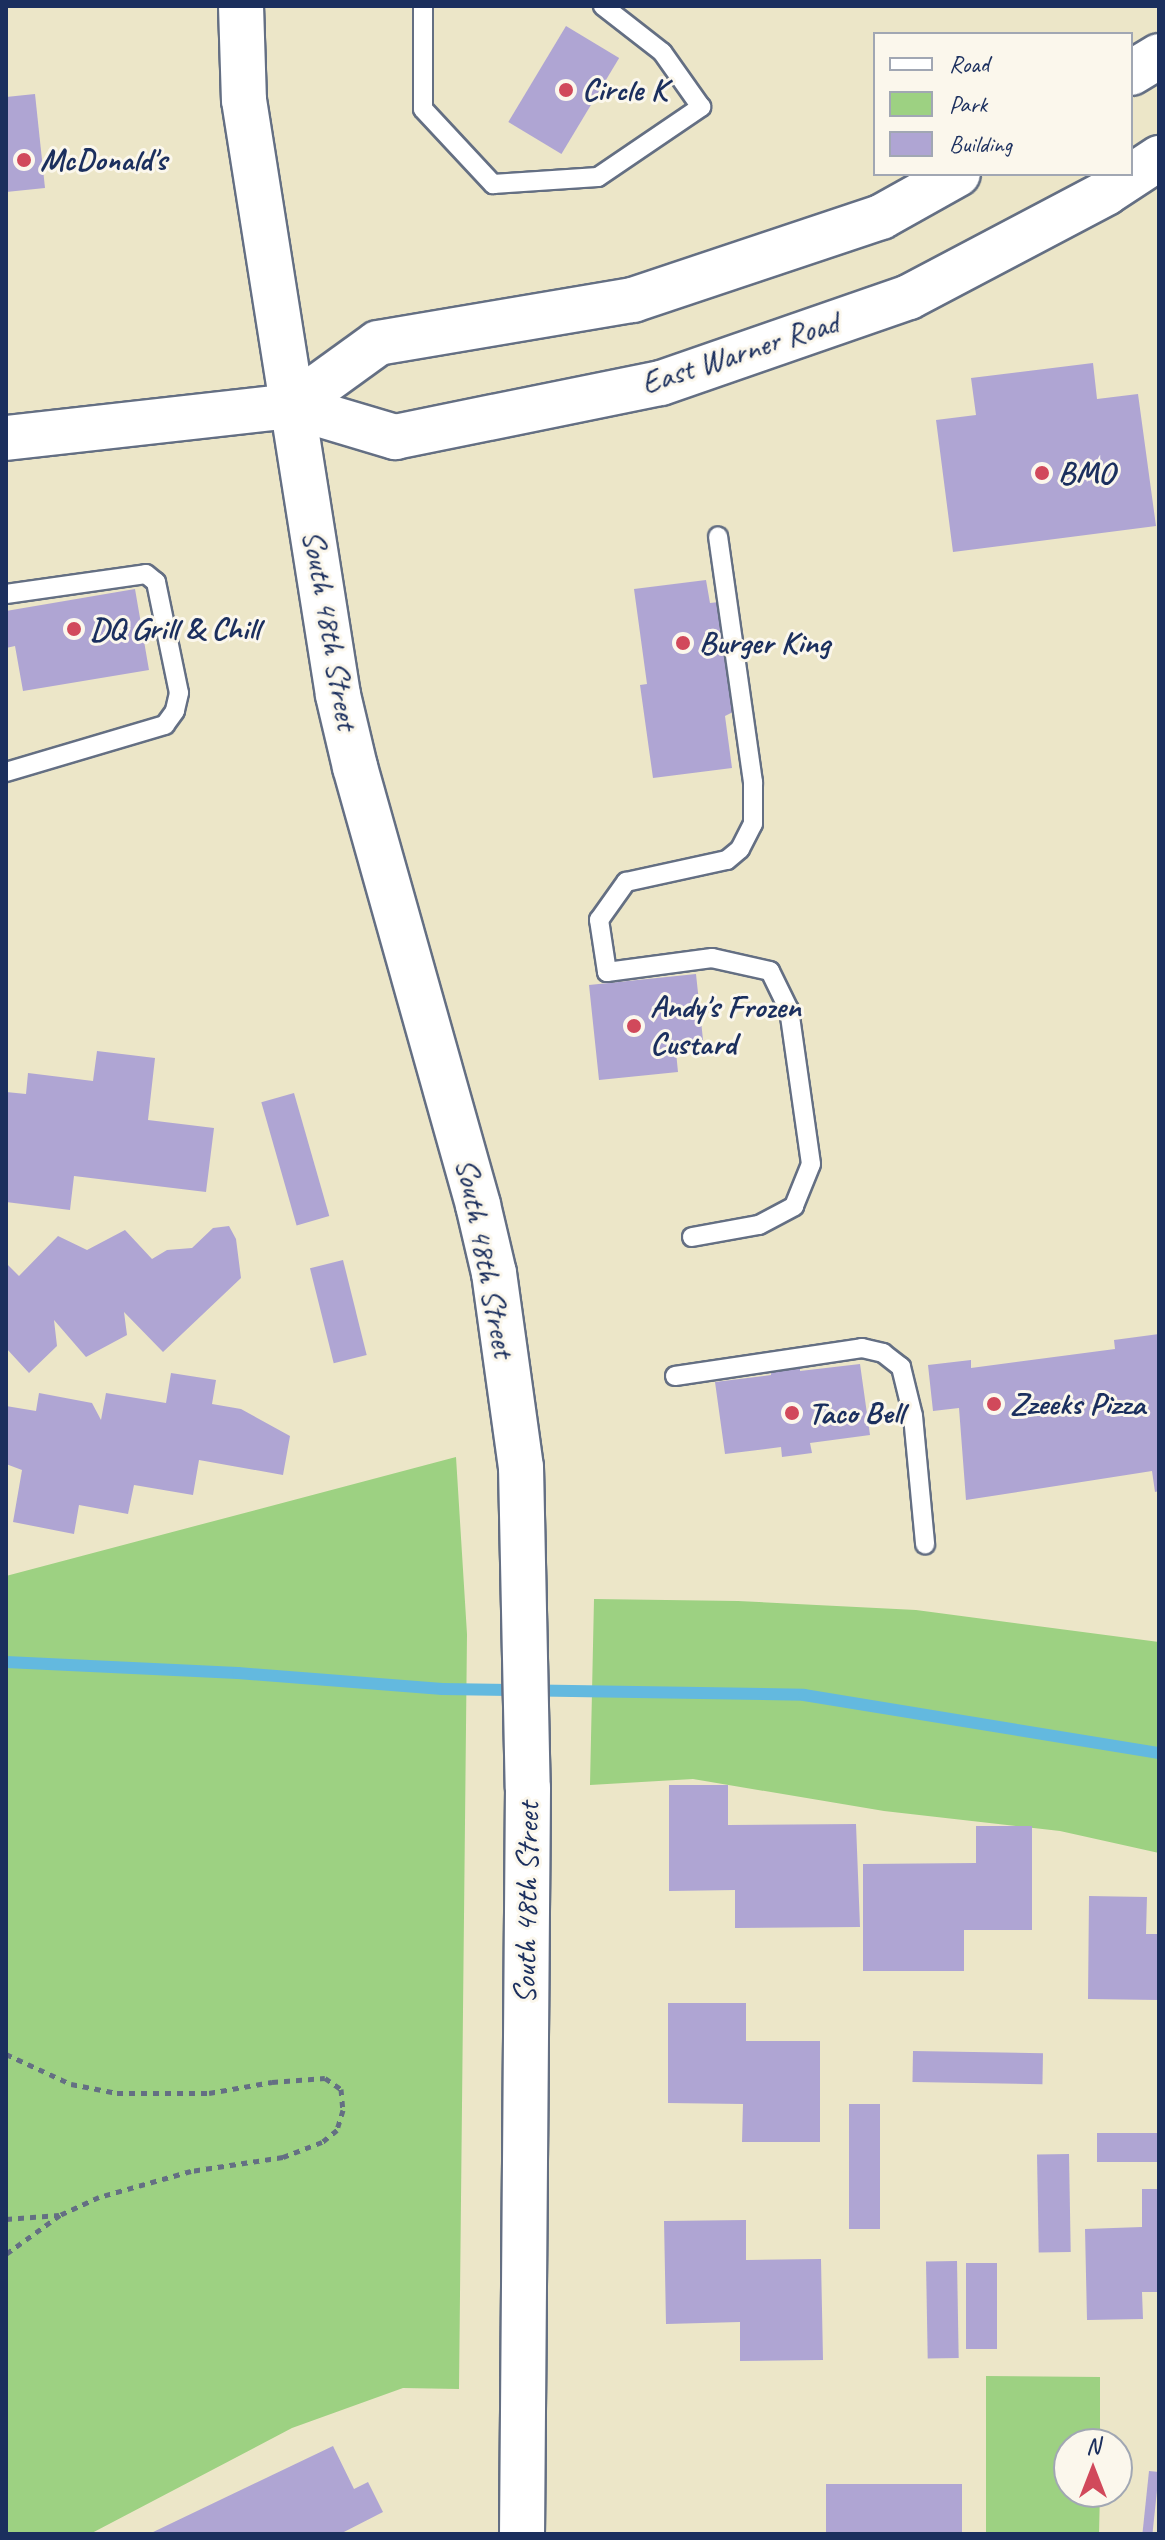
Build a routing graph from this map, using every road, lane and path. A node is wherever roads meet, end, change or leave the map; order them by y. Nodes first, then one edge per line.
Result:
1 (241, 6) edge
2 (423, 6) edge
3 (603, 6) edge
4 (1159, 56) edge
5 (1133, 72) edge
6 (1159, 158) edge
7 (1133, 175) edge
8 (954, 176) edge
9 (1132, 176) edge
10 (291, 406) junction
11 (6, 438) edge
12 (718, 536) dead end
13 (6, 594) edge
14 (6, 772) edge
15 (692, 1237) dead end
16 (675, 1376) dead end
17 (925, 1544) dead end
18 (6, 2054) edge
19 (60, 2215) junction
20 (6, 2219) edge
21 (6, 2254) edge
22 (522, 2534) edge

1 - 10 main road, South 48th Street
2 - 3 lane
4 - 5 main road
6 - 7 main road, East Warner Road
8 - 10 main road, East Warner Road
9 - 10 main road, East Warner Road
10 - 11 main road, East Warner Road
10 - 22 main road, South 48th Street
12 - 15 lane
13 - 14 lane
16 - 17 lane
18 - 19 path
19 - 20 path
19 - 21 path

